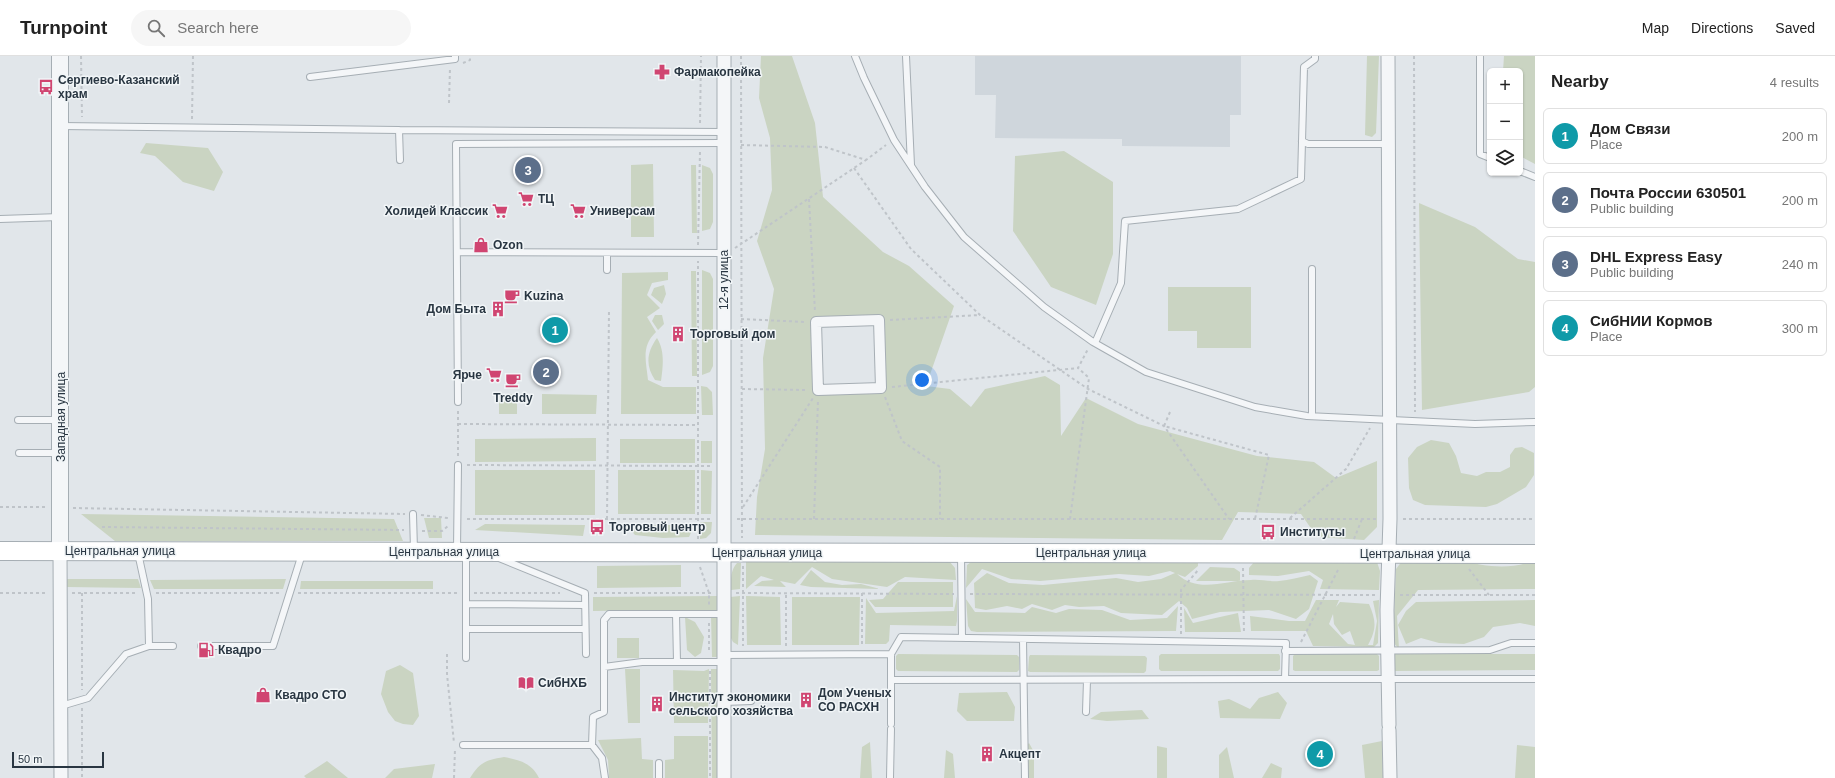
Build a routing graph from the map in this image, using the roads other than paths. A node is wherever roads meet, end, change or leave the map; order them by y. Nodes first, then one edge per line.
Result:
1 (60, 56) edge
2 (455, 56) edge
3 (724, 56) edge
4 (855, 56) edge
5 (906, 56) edge
6 (1315, 56) edge
7 (1388, 56) edge
8 (1480, 56) edge
9 (310, 77) dead end
10 (60, 126) junction
11 (399, 130) junction
12 (724, 137) junction
13 (1302, 142) junction
14 (1388, 144) junction
15 (1487, 157) edge
16 (400, 160) dead end
17 (911, 165) junction
18 (1523, 172) edge
19 (1535, 177) edge
20 (61, 217) junction
21 (0, 219) edge
22 (457, 252) junction
23 (607, 253) junction
24 (724, 253) junction
25 (1312, 269) dead end
26 (607, 270) dead end
27 (1094, 343) junction
28 (818, 390) joint
29 (458, 402) road end
30 (1312, 416) junction
31 (1390, 419) junction
32 (18, 420) dead end
33 (61, 420) junction
34 (1535, 422) edge
35 (19, 453) dead end
36 (60, 453) junction
37 (458, 465) road end
38 (413, 514) road end
39 (0, 551) edge
40 (60, 551) junction
41 (137, 552) junction
42 (303, 552) junction
43 (414, 552) junction
44 (469, 552) junction
45 (724, 552) junction
46 (961, 553) junction
47 (1389, 554) junction
48 (1535, 554) edge
49 (466, 604) junction
50 (585, 605) junction
51 (676, 614) junction
52 (724, 614) junction
53 (466, 629) junction
54 (586, 629) junction
55 (962, 638) junction
56 (1023, 639) junction
57 (1535, 643) edge
58 (149, 646) junction
59 (173, 646) dead end
60 (201, 646) dead end
61 (1285, 651) junction
62 (1388, 651) junction
63 (586, 654) dead end
64 (891, 654) junction
65 (466, 658) dead end
66 (724, 659) junction
67 (677, 662) junction
68 (604, 667) junction
69 (1285, 679) junction
70 (1388, 679) junction
71 (1535, 679) edge
72 (890, 680) junction
73 (1024, 680) junction
74 (1087, 680) junction
75 (752, 701) dead end
76 (724, 702) junction
77 (61, 706) junction
78 (1086, 712) dead end
79 (592, 744) junction
80 (463, 745) dead end
81 (659, 763) dead end
82 (61, 778) edge
83 (605, 778) edge
84 (659, 778) edge
85 (724, 778) edge
86 (890, 778) edge
87 (1025, 778) edge
88 (1390, 778) edge

1 - 10 street, Западная улица
2 - 9 lane
3 - 12 street, 12-я улица
4 - 17 lane
5 - 17 lane
6 - 13 lane
7 - 14 street
8 - 15 lane
10 - 11 lane
10 - 20 street, Западная улица
11 - 12 lane
11 - 16 lane
12 - 22 lane
12 - 24 street, 12-я улица
13 - 14 lane
13 - 27 lane
14 - 31 street
17 - 27 lane
18 - 19 lane
20 - 21 lane
20 - 33 street, Западная улица
22 - 23 lane
22 - 29 lane
23 - 24 lane
23 - 26 lane
24 - 45 street, 12-я улица
25 - 30 lane
27 - 30 lane
28 - 28 street
30 - 31 lane
31 - 34 lane
31 - 47 street
32 - 33 lane
33 - 36 street, Западная улица
35 - 36 lane
36 - 40 street, Западная улица
37 - 44 lane
38 - 43 lane
39 - 40 main road, Центральная улица
40 - 41 main road, Центральная улица
40 - 77 street, Западная улица
41 - 42 main road, Центральная улица
41 - 58 lane
42 - 43 main road, Центральная улица
42 - 60 lane
43 - 44 main road, Центральная улица
44 - 45 main road, Центральная улица
44 - 49 lane
44 - 50 lane
45 - 46 main road, Центральная улица
45 - 52 street, 12-я улица
46 - 47 main road, Центральная улица
46 - 55 lane
47 - 48 main road, Центральная улица
47 - 62 street
49 - 50 lane
49 - 53 lane
50 - 54 lane
51 - 52 lane
51 - 67 lane
51 - 68 lane
52 - 66 street, 12-я улица
53 - 54 lane
53 - 65 lane
54 - 63 lane
55 - 56 lane
55 - 64 lane
56 - 61 lane
56 - 73 lane
57 - 62 lane
58 - 59 lane
58 - 77 lane
61 - 62 lane
61 - 69 lane
62 - 70 street
64 - 66 lane
64 - 72 lane
66 - 67 lane
66 - 76 street, 12-я улица
67 - 68 lane
68 - 79 lane
69 - 70 lane
69 - 74 lane
70 - 71 lane
70 - 88 street
72 - 73 lane
72 - 86 lane
73 - 74 lane
73 - 87 lane
74 - 78 lane
75 - 76 lane
76 - 85 street, 12-я улица
77 - 82 street, Западная улица
79 - 80 lane
79 - 83 lane
81 - 84 lane

